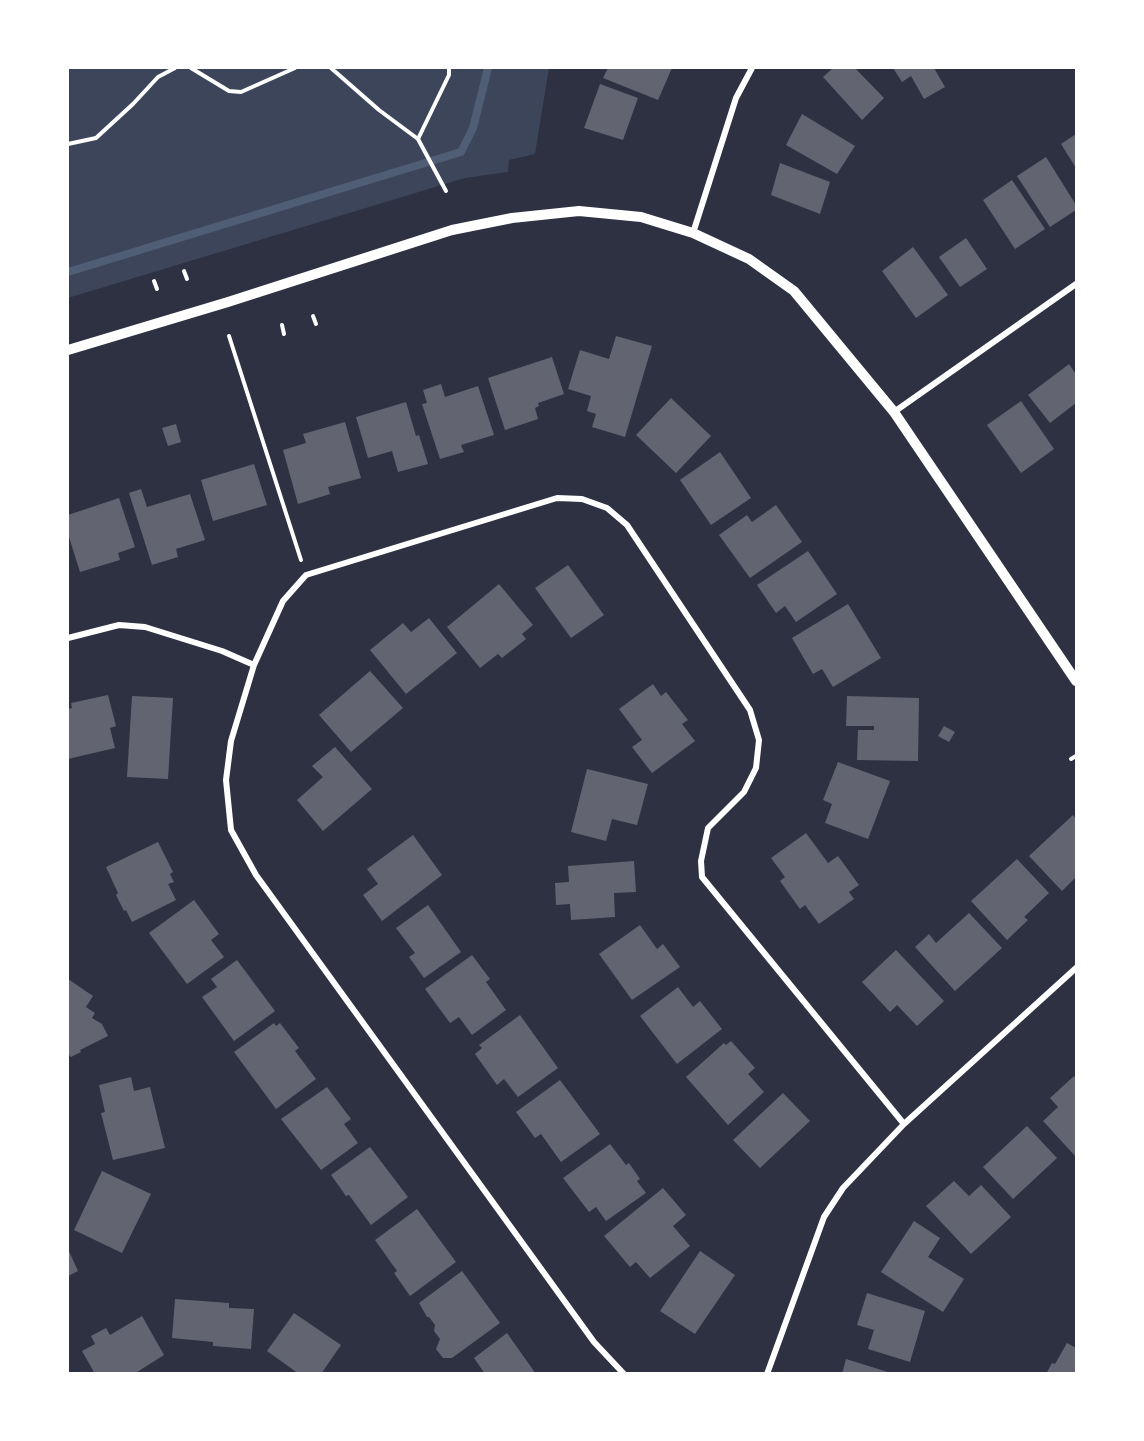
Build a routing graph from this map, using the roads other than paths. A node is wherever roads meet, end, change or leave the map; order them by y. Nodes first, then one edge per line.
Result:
1 (752, 68) edge
2 (693, 233) junction
3 (1077, 284) edge
4 (68, 350) edge
5 (894, 412) junction
6 (68, 638) edge
7 (254, 665) junction
8 (1077, 681) edge
9 (1077, 968) edge
10 (904, 1124) junction
11 (624, 1374) edge
12 (767, 1374) edge

1 - 2 street
2 - 4 street
2 - 5 street
3 - 5 street
5 - 8 street
6 - 7 street
7 - 10 street
7 - 11 street
9 - 10 street
10 - 12 street

